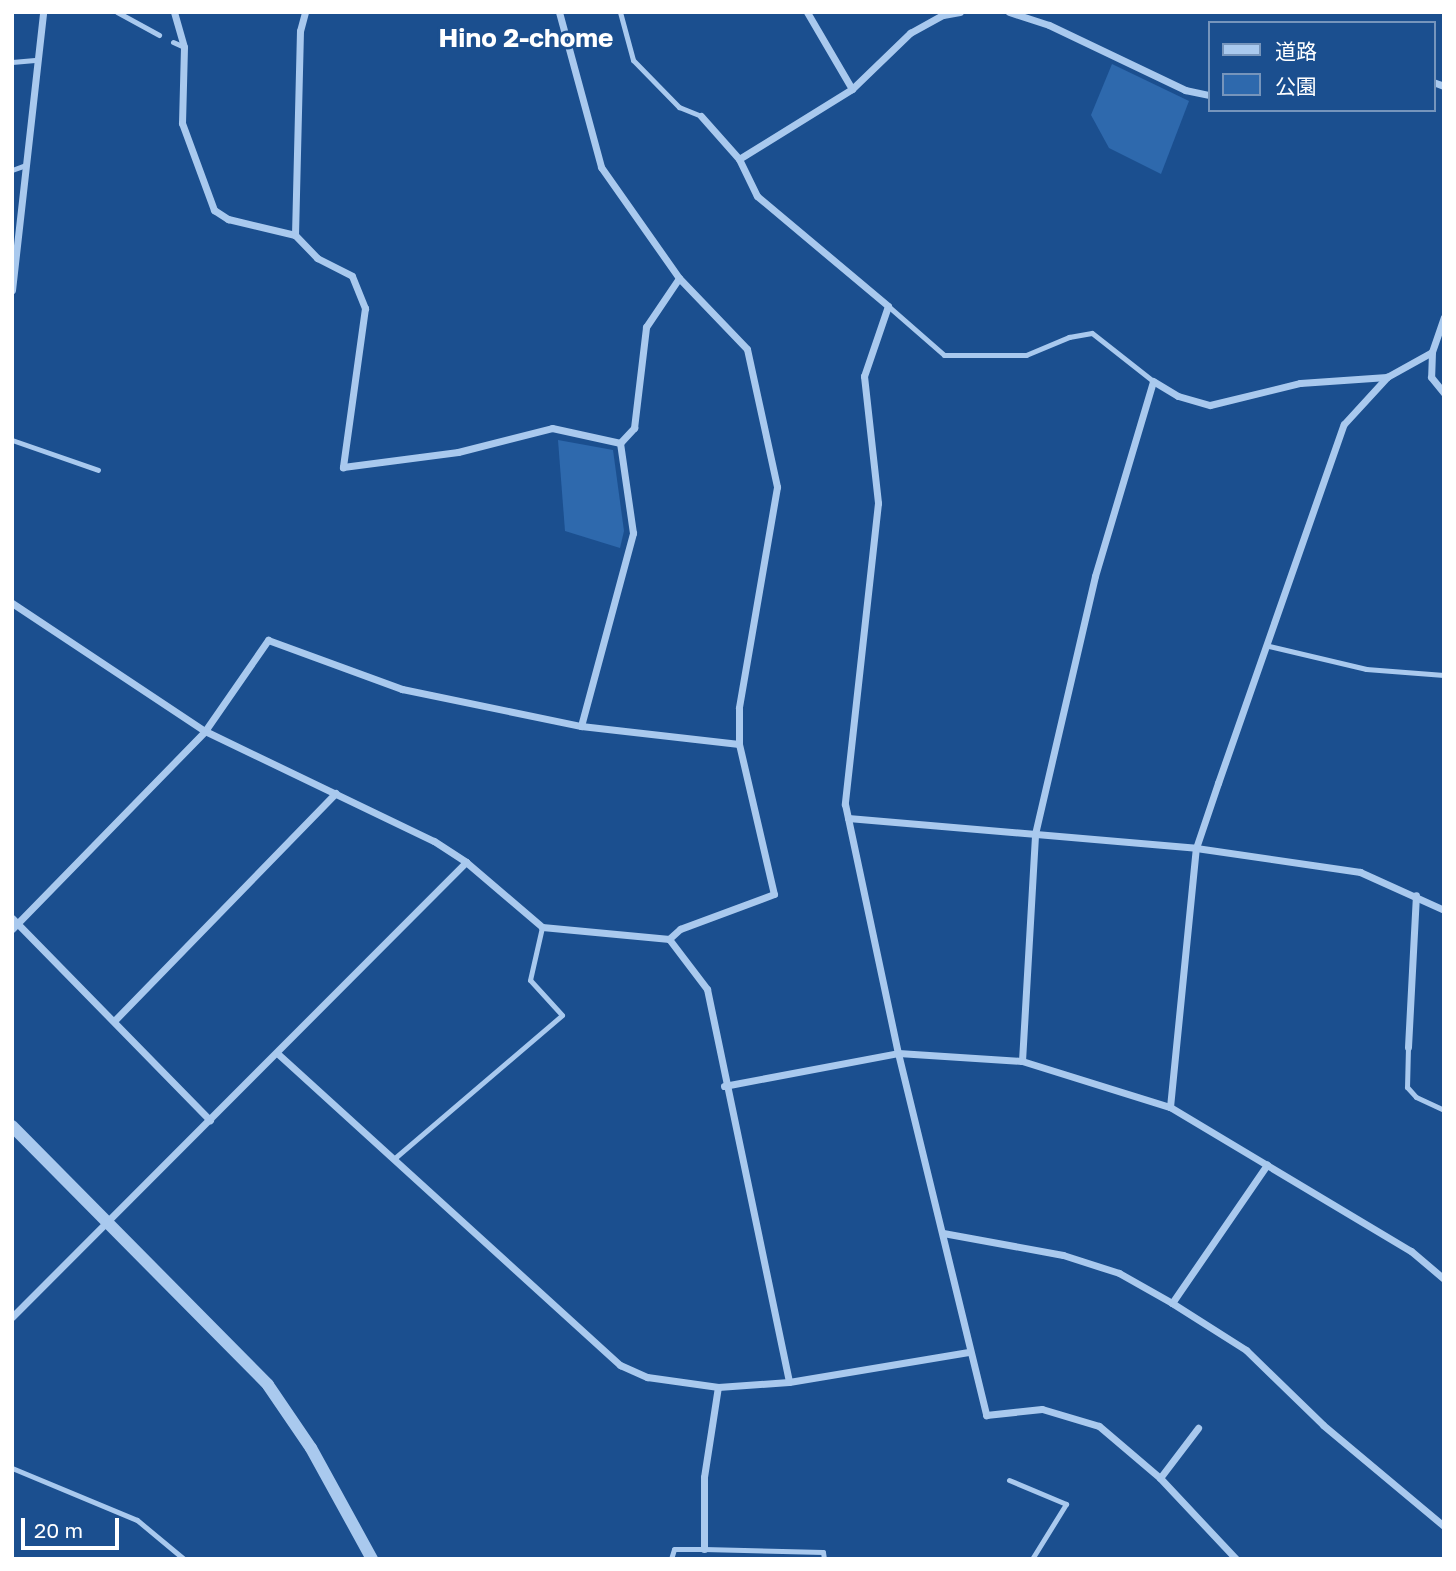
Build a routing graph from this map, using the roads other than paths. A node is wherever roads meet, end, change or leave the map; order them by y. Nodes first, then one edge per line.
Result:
1 (43, 12) edge
2 (117, 12) edge
3 (174, 12) edge
4 (305, 12) edge
5 (559, 12) edge
6 (620, 12) edge
7 (807, 12) edge
8 (960, 12) edge
9 (1009, 12) edge
10 (943, 13) edge
11 (159, 35) dead end
12 (173, 42) dead end
13 (184, 47) junction
14 (35, 60) junction
15 (12, 62) edge
16 (852, 89) junction
17 (1208, 95) edge
18 (701, 116) joint
19 (740, 159) junction
20 (26, 165) junction
21 (12, 170) edge
22 (295, 235) junction
23 (679, 278) junction
24 (12, 290) edge
25 (888, 306) junction
26 (1444, 317) edge
27 (1432, 352) junction
28 (1387, 377) junction
29 (1153, 381) junction
30 (1444, 393) edge
31 (12, 440) edge
32 (620, 443) junction
33 (98, 470) dead end
34 (12, 603) edge
35 (1269, 646) junction
36 (1444, 675) edge
37 (582, 726) junction
38 (205, 731) junction
39 (739, 744) junction
40 (336, 793) junction
41 (848, 818) junction
42 (1035, 834) junction
43 (1196, 849) junction
44 (466, 862) junction
45 (1416, 895) junction
46 (1444, 911) edge
47 (14, 924) edge
48 (542, 927) junction
49 (670, 939) junction
50 (114, 1021) junction
51 (1408, 1047) joint
52 (277, 1053) junction
53 (898, 1053) junction
54 (1022, 1060) junction
55 (724, 1086) junction
56 (1170, 1107) junction
57 (1444, 1110) edge
58 (210, 1121) junction
59 (12, 1126) edge
60 (396, 1157) junction
61 (1267, 1165) junction
62 (109, 1222) junction
63 (943, 1233) junction
64 (1444, 1279) edge
65 (1172, 1303) junction
66 (12, 1317) edge
67 (969, 1352) junction
68 (789, 1382) junction
69 (718, 1387) junction
70 (1198, 1428) dead end
71 (12, 1468) edge
72 (1160, 1478) junction
73 (1009, 1480) dead end
74 (1444, 1526) edge
75 (704, 1549) junction
76 (184, 1559) edge
77 (372, 1559) edge
78 (671, 1559) edge
79 (706, 1559) edge
80 (824, 1559) edge
81 (1032, 1559) edge
82 (1236, 1559) edge

1 - 14 street
2 - 11 lane
3 - 13 street
4 - 22 street
5 - 23 street
6 - 18 lane
7 - 16 street
8 - 10 street
9 - 17 street
10 - 16 street
12 - 13 lane
13 - 22 street
14 - 15 lane
14 - 20 street
16 - 19 street
18 - 19 street
19 - 25 street
20 - 21 lane
20 - 24 street
22 - 32 street
23 - 32 street
23 - 39 street
25 - 29 lane
25 - 41 street
26 - 27 street
27 - 28 street
27 - 30 street
28 - 29 street
28 - 35 street
29 - 42 street
31 - 33 lane
32 - 37 street
34 - 38 street
35 - 36 lane
35 - 43 street
37 - 38 street
37 - 39 street
38 - 40 street
38 - 47 street
39 - 49 street
40 - 44 street
40 - 50 street
41 - 42 street
41 - 53 street
42 - 43 street
42 - 54 street
43 - 45 street
43 - 56 street
44 - 48 street
44 - 52 street
45 - 46 street
45 - 51 street
47 - 50 street
48 - 49 street
48 - 60 lane
49 - 55 street
50 - 58 street
51 - 57 lane
52 - 58 street
52 - 60 street
53 - 54 street
53 - 55 street
53 - 63 street
54 - 56 street
55 - 68 street
56 - 61 street
58 - 62 street
59 - 62 street
60 - 69 street
61 - 64 street
61 - 65 street
62 - 66 street
62 - 77 street
63 - 65 street
63 - 67 street
65 - 74 street
67 - 68 street
67 - 72 street
68 - 69 street
69 - 75 street
70 - 72 street
71 - 76 lane
72 - 82 street
73 - 81 lane
75 - 78 lane
75 - 79 lane
75 - 80 lane

